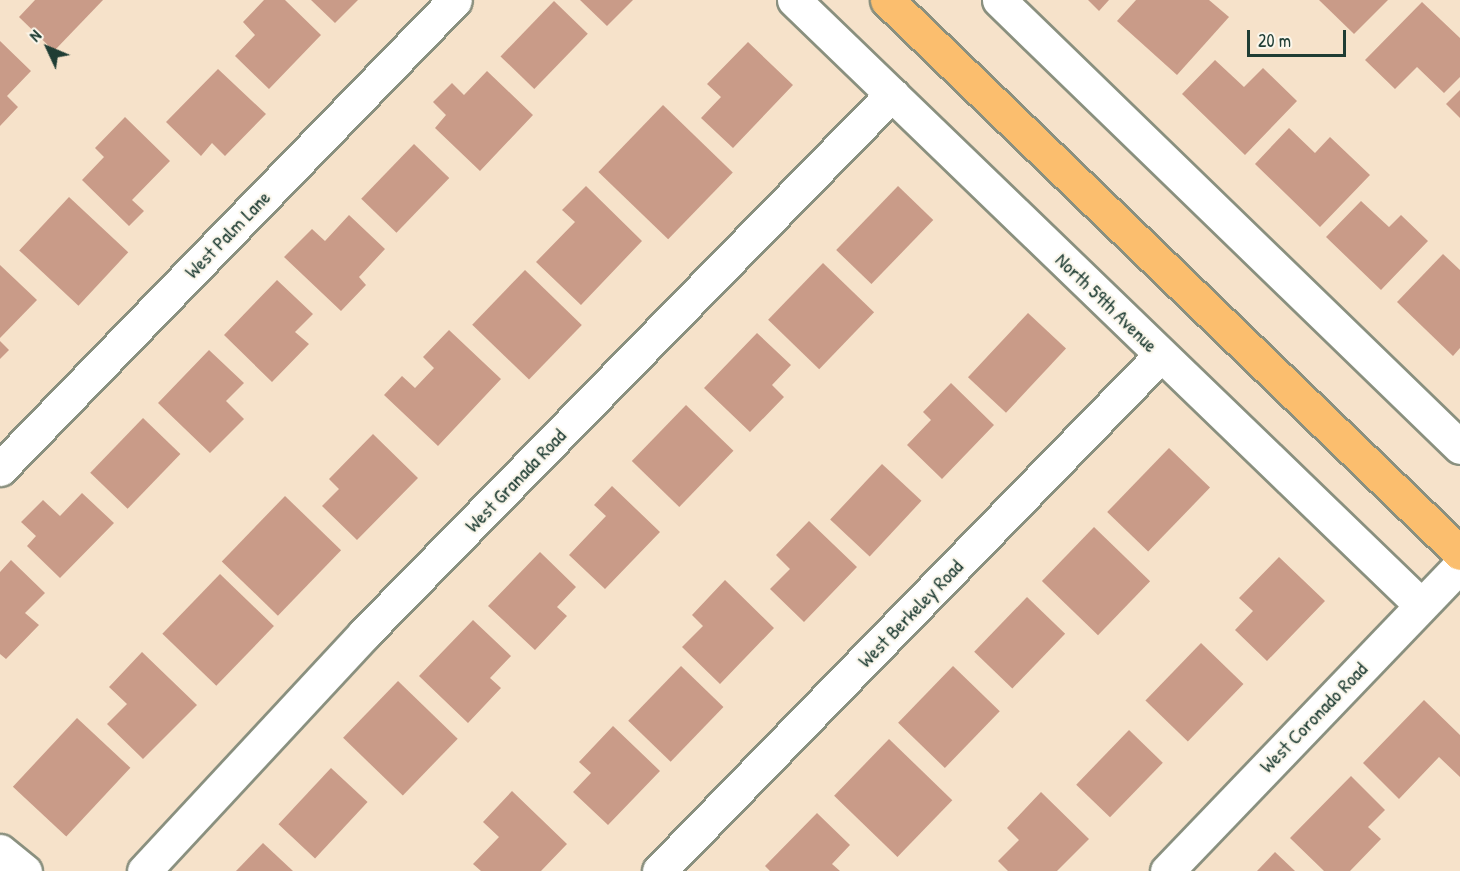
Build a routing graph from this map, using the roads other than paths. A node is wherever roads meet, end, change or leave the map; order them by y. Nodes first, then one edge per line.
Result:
1 (455, 0) edge
2 (794, 0) edge
3 (888, 0) edge
4 (999, 0) edge
5 (892, 94) junction
6 (1161, 355) junction
7 (1460, 447) edge
8 (0, 469) edge
9 (1460, 553) edge
10 (1460, 565) edge
11 (1420, 604) junction
12 (0, 851) edge
13 (25, 871) edge
14 (144, 871) edge
15 (659, 871) edge
16 (1167, 871) edge

1 - 8 street, West Palm Lane
2 - 5 street, North 59th Avenue
3 - 9 main road
4 - 7 street
5 - 6 street, North 59th Avenue
5 - 14 street, West Granada Road
6 - 11 street, North 59th Avenue
6 - 15 street, West Berkeley Road
10 - 11 street, West Coronado Road
11 - 16 street, West Coronado Road
12 - 13 street

